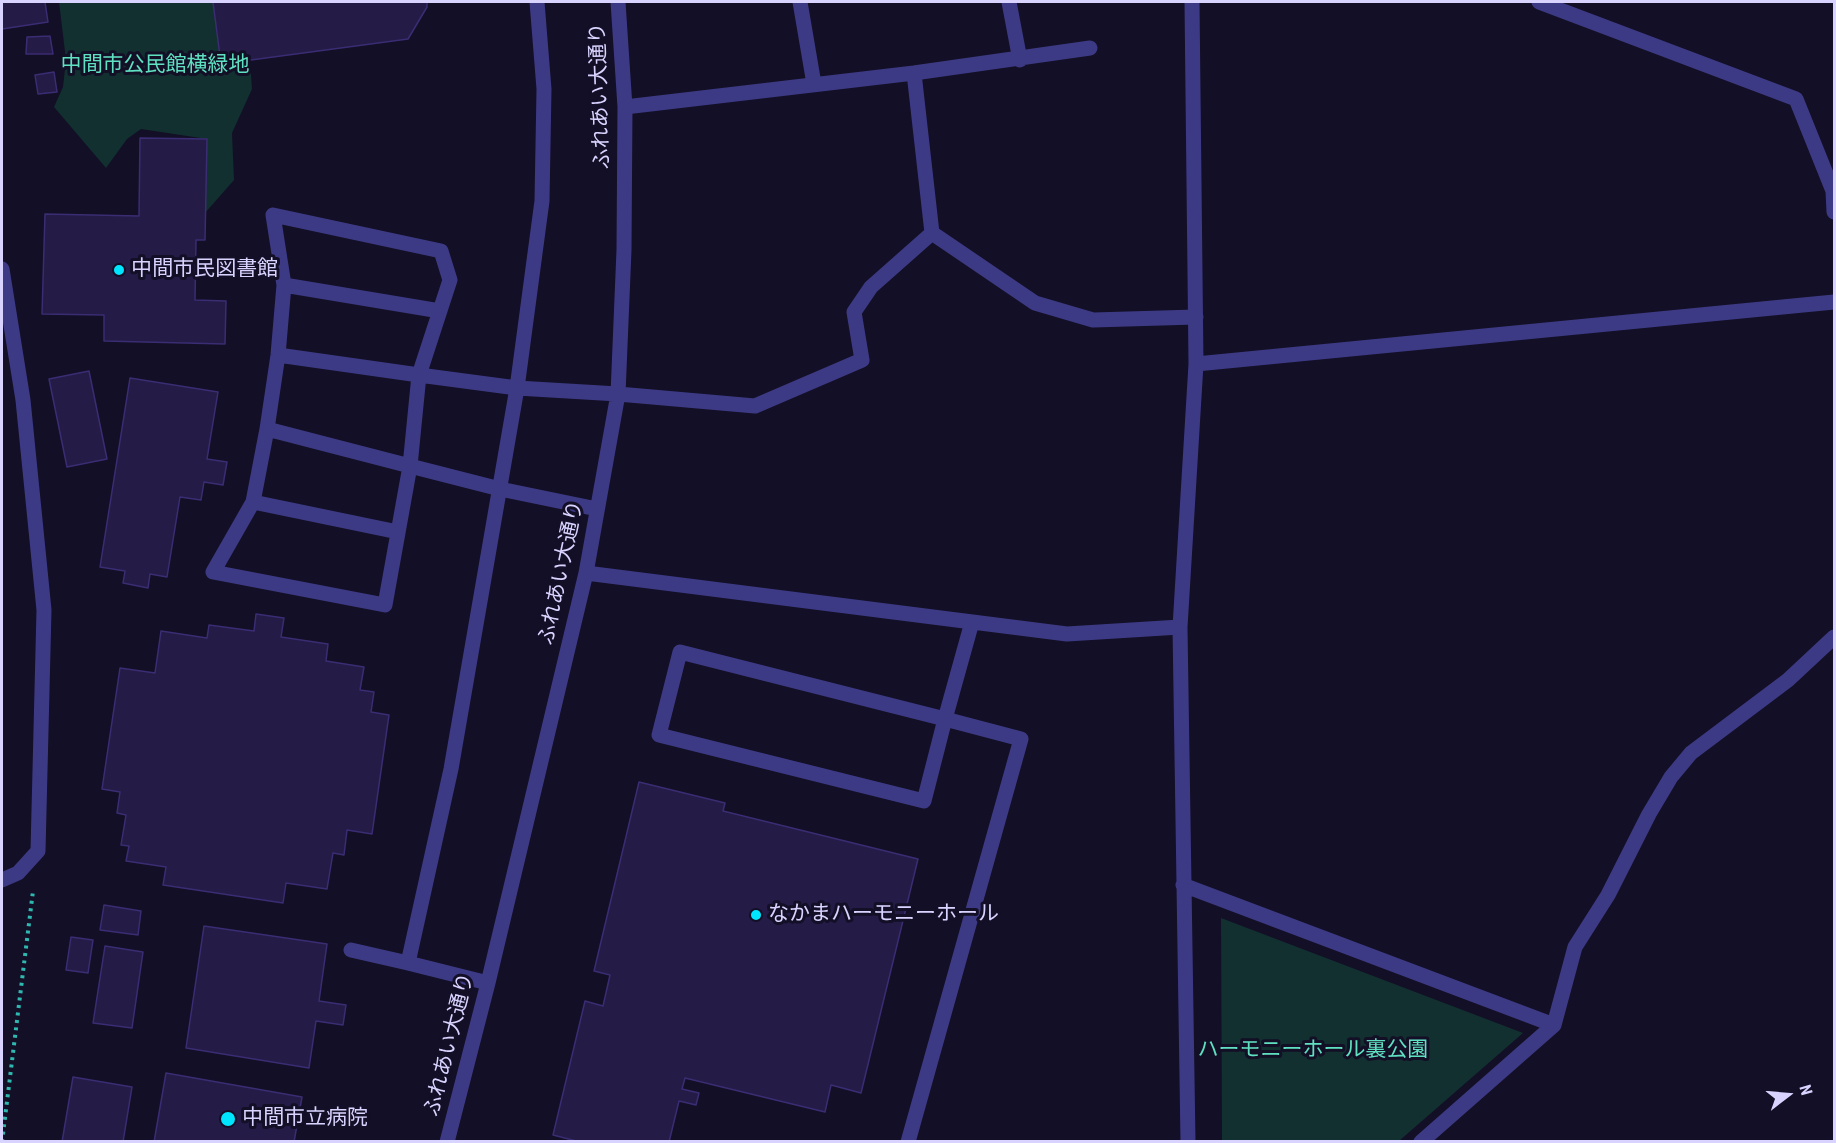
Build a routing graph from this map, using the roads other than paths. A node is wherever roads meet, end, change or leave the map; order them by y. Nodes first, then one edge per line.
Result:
1 (537, 2) edge
2 (618, 2) edge
3 (800, 2) edge
4 (1009, 2) edge
5 (1192, 2) edge
6 (1539, 2) edge
7 (1090, 48) dead end
8 (1020, 60) junction
9 (914, 74) junction
10 (814, 84) junction
11 (625, 106) junction
12 (1834, 212) edge
13 (932, 233) junction
14 (2, 269) edge
15 (284, 285) junction
16 (1834, 302) edge
17 (440, 311) junction
18 (1196, 317) junction
19 (278, 355) junction
20 (1196, 364) junction
21 (419, 375) junction
22 (517, 388) junction
23 (618, 393) junction
24 (267, 429) junction
25 (410, 466) junction
26 (500, 489) junction
27 (253, 502) junction
28 (597, 509) junction
29 (398, 532) junction
30 (586, 573) junction
31 (972, 622) junction
32 (1180, 627) junction
33 (1834, 637) edge
34 (945, 719) junction
35 (2, 880) edge
36 (1183, 885) junction
37 (351, 950) dead end
38 (408, 963) junction
39 (488, 983) junction
40 (1554, 1025) junction
41 (447, 1142) edge
42 (908, 1142) edge
43 (1188, 1142) edge
44 (1420, 1142) edge

1 - 22 street
2 - 11 street, ふれあい大通り
3 - 10 street
4 - 8 street
5 - 18 street
6 - 12 street
7 - 8 street
8 - 9 street
9 - 10 street
9 - 13 street
10 - 11 street
11 - 23 street, ふれあい大通り
13 - 18 street
13 - 23 street
14 - 35 street
15 - 17 street
15 - 17 street
15 - 19 street
16 - 20 street
17 - 21 street
18 - 20 street
19 - 21 street
19 - 24 street
20 - 32 street
21 - 22 street
21 - 25 street
22 - 23 street
22 - 26 street
23 - 28 street, ふれあい大通り
24 - 25 street
24 - 27 street
25 - 26 street
25 - 29 street
26 - 28 street
26 - 38 street
27 - 29 street
27 - 29 street
28 - 30 street, ふれあい大通り
30 - 31 street
30 - 39 street, ふれあい大通り
31 - 32 street
31 - 34 street
32 - 36 street
33 - 40 street
34 - 34 street
34 - 42 street
36 - 40 street
36 - 43 street
37 - 38 street
38 - 39 street
39 - 41 street, ふれあい大通り
40 - 44 street

